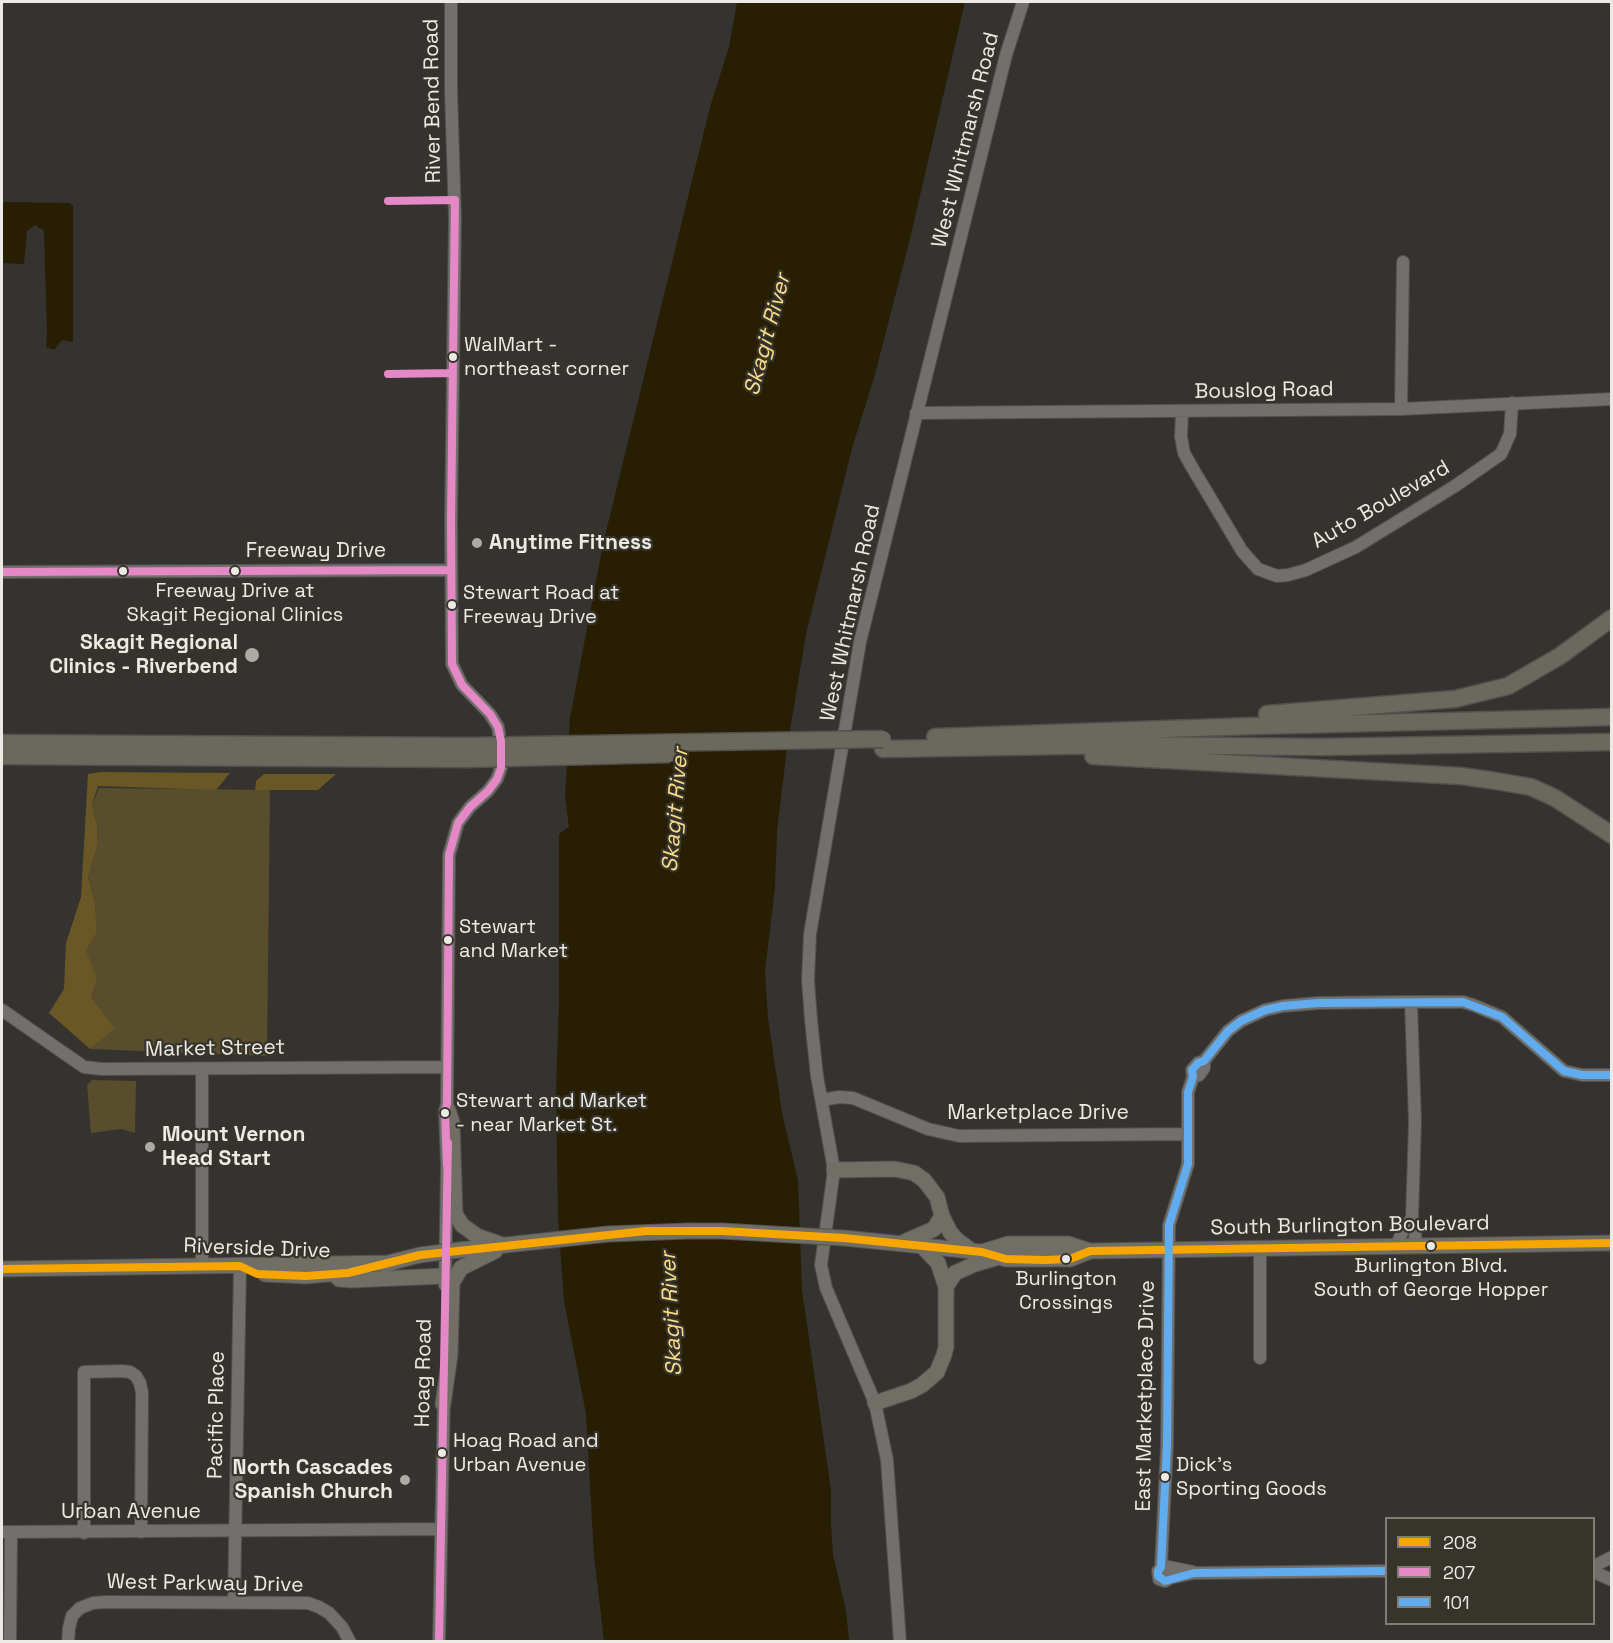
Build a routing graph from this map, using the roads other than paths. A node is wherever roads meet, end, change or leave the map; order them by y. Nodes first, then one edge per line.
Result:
1 (452, 2) edge
2 (1023, 2) edge
3 (1402, 262) dead end
4 (1611, 399) edge
5 (1512, 403) junction
6 (1401, 409) junction
7 (1182, 412) junction
8 (916, 413) junction
9 (450, 570) junction
10 (2, 572) edge
11 (1611, 618) edge
12 (1592, 633) junction
13 (1611, 633) edge
14 (1611, 717) edge
15 (943, 737) junction
16 (2, 742) edge
17 (1611, 742) edge
18 (883, 744) junction
19 (1006, 747) junction
20 (467, 753) junction
21 (502, 753) joint
22 (2, 756) edge
23 (164, 757) junction
24 (2, 766) edge
25 (1589, 820) junction
26 (1611, 820) edge
27 (1611, 835) edge
28 (1412, 1002) junction
29 (2, 1010) edge
30 (447, 1067) junction
31 (202, 1069) junction
32 (1611, 1075) edge
33 (822, 1100) junction
34 (447, 1107) junction
35 (1187, 1134) junction
36 (834, 1170) junction
37 (942, 1216) junction
38 (1412, 1218) junction
39 (688, 1231) joint
40 (901, 1243) junction
41 (1611, 1243) edge
42 (513, 1245) junction
43 (921, 1245) junction
44 (1260, 1247) junction
45 (1396, 1247) junction
46 (1416, 1247) junction
47 (452, 1250) junction
48 (1168, 1250) junction
49 (1090, 1251) junction
50 (977, 1252) junction
51 (999, 1257) junction
52 (391, 1263) junction
53 (202, 1266) junction
54 (240, 1266) junction
55 (2, 1269) edge
56 (306, 1276) junction
57 (445, 1276) junction
58 (946, 1287) junction
59 (1260, 1358) dead end
60 (875, 1403) junction
61 (444, 1404) junction
62 (441, 1529) junction
63 (234, 1531) junction
64 (6, 1532) edge
65 (141, 1532) junction
66 (84, 1533) junction
67 (1385, 1571) edge
68 (234, 1602) junction
69 (10, 1641) edge
70 (68, 1641) edge
71 (350, 1641) edge
72 (439, 1641) edge
73 (900, 1641) edge

1 - 9 street, River Bend Road
2 - 8 street, West Whitmarsh Road
3 - 6 street
4 - 5 street, Bouslog Road
5 - 6 street, Bouslog Road
5 - 7 street, Auto Boulevard
6 - 7 street, Bouslog Road
7 - 8 street, Bouslog Road
8 - 33 street, West Whitmarsh Road
9 - 10 street, Freeway Drive
9 - 21 street, River Bend Road
11 - 12 highway
12 - 13 highway
12 - 15 highway
14 - 15 highway
15 - 18 highway
16 - 20 highway
17 - 19 highway
18 - 19 highway
18 - 20 highway, bridge
19 - 25 highway
20 - 23 highway
21 - 30 street, Hoag Road
22 - 23 highway
23 - 24 highway
25 - 26 highway
25 - 27 highway
28 - 32 street
28 - 35 street, East Marketplace Drive
28 - 38 street
29 - 31 street, Market Street
30 - 31 street, Market Street
30 - 34 street, Hoag Road
31 - 53 street
33 - 35 street, Marketplace Drive
33 - 36 street, West Whitmarsh Road
34 - 42 main road
34 - 47 street, Hoag Road
35 - 48 street, East Marketplace Drive
36 - 37 main road
36 - 60 street, West Whitmarsh Road
37 - 40 main road
37 - 50 main road
38 - 45 street
38 - 46 street
39 - 40 main road, South Burlington Boulevard, bridge
39 - 42 main road, Riverside Drive
40 - 43 main road, South Burlington Boulevard
41 - 46 main road, South Burlington Boulevard
42 - 47 main road, Riverside Drive
42 - 61 main road
43 - 50 main road, South Burlington Boulevard
43 - 58 main road
44 - 45 main road, South Burlington Boulevard
44 - 48 main road, South Burlington Boulevard
44 - 59 street
45 - 46 main road, South Burlington Boulevard
47 - 52 main road, Riverside Drive, bridge
47 - 57 street, Hoag Road
48 - 49 main road, South Burlington Boulevard
48 - 67 street, East Marketplace Drive
49 - 50 main road, South Burlington Boulevard
49 - 51 main road, South Burlington Boulevard
50 - 51 main road, South Burlington Boulevard
51 - 58 main road
52 - 54 main road
52 - 56 main road, Riverside Drive
53 - 54 main road, Riverside Drive
53 - 55 main road, Riverside Drive
54 - 56 main road, Riverside Drive
54 - 63 street, Pacific Place
56 - 57 main road
57 - 61 street, Hoag Road
58 - 60 main road
60 - 73 street, West Whitmarsh Road
61 - 62 street, Hoag Road
62 - 63 street, Urban Avenue
62 - 72 street, Hoag Road
63 - 65 street, Urban Avenue
63 - 68 street, Pacific Place
64 - 66 street, Urban Avenue
64 - 69 street
65 - 66 street, Urban Avenue
65 - 66 street
68 - 70 street, West Parkway Drive
68 - 71 street, West Parkway Drive

